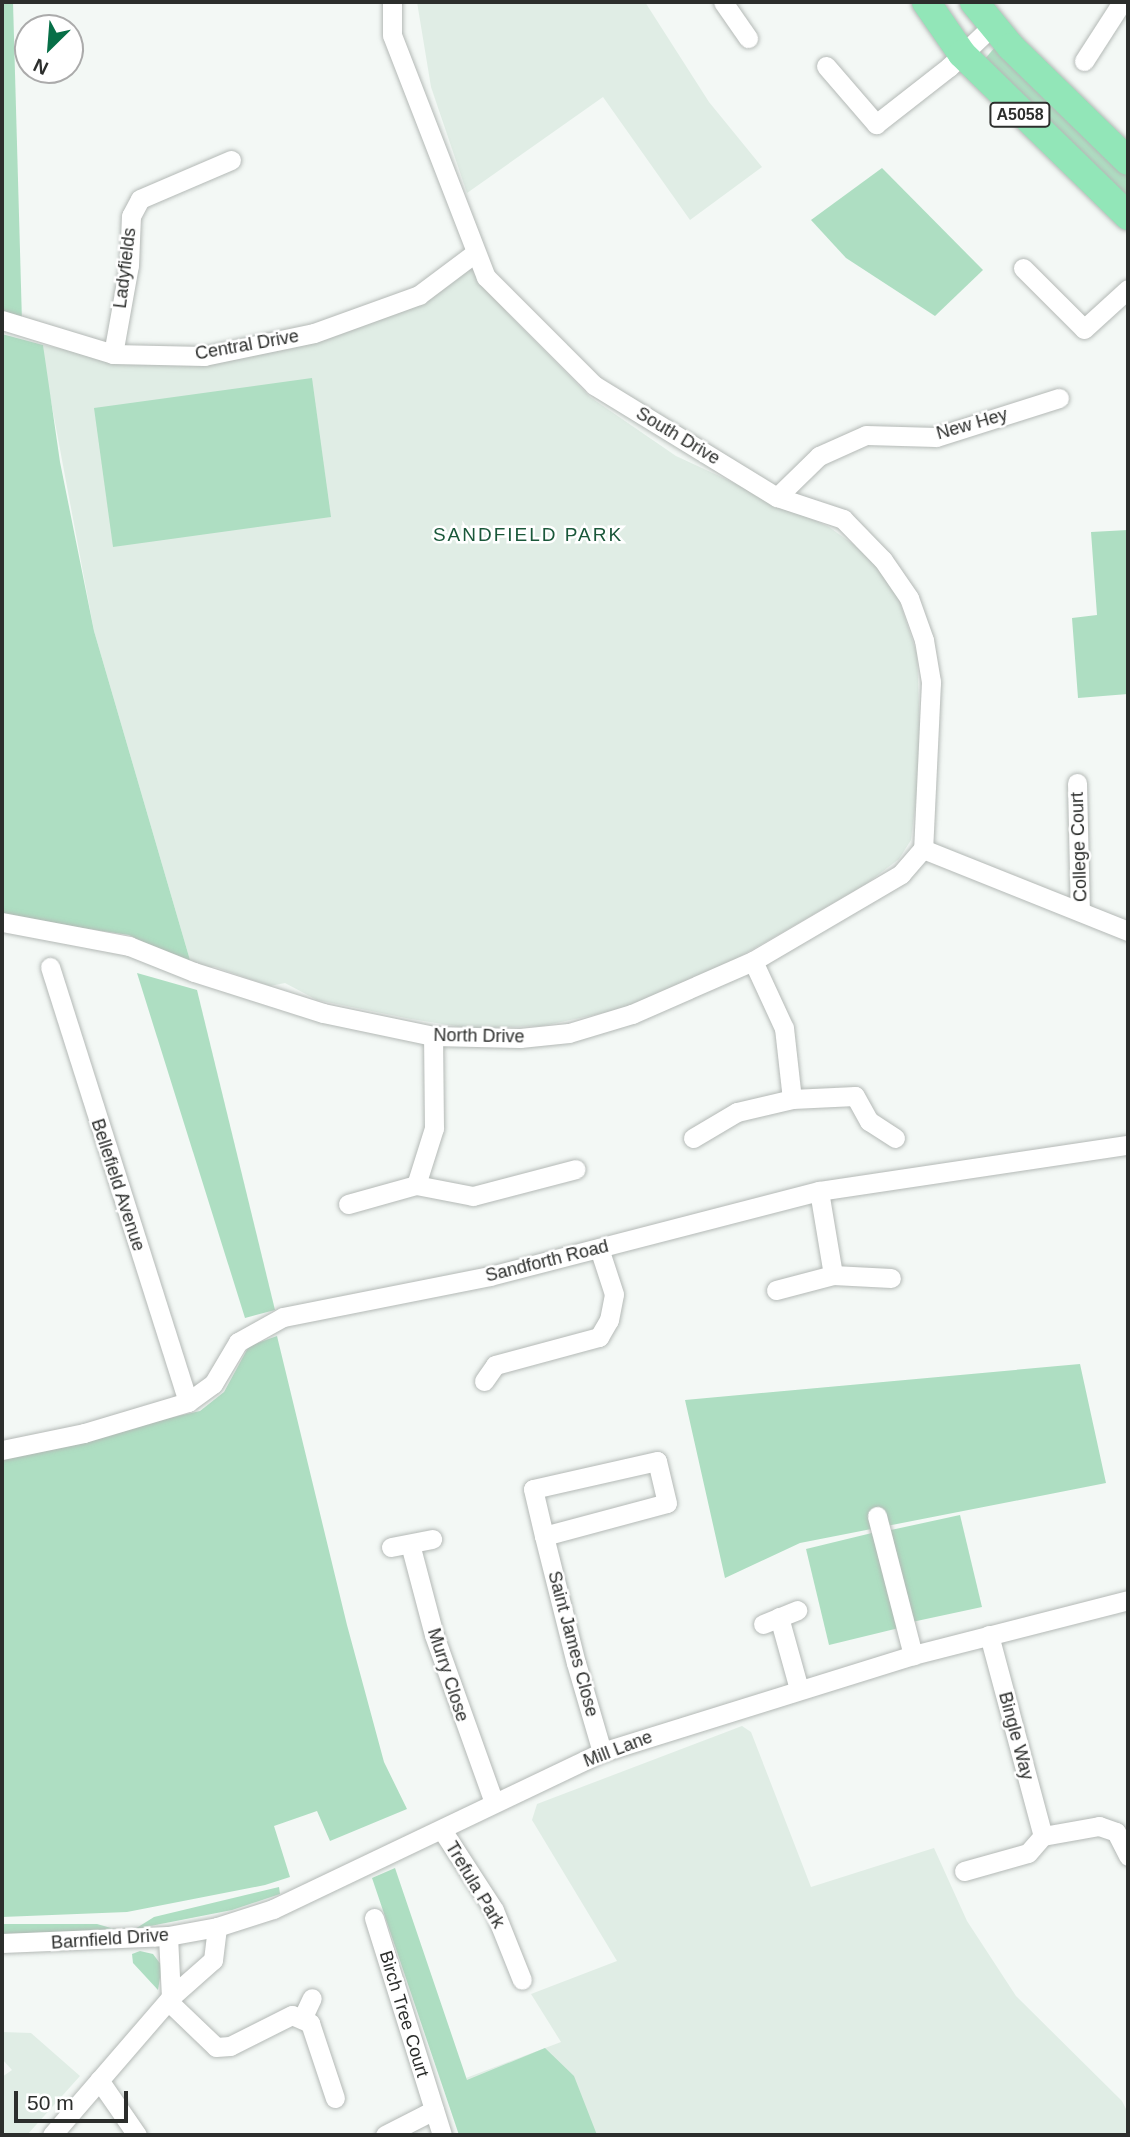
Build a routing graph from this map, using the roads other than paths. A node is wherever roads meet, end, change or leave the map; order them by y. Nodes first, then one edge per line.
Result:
1 (393, 2) edge
2 (723, 2) edge
3 (926, 2) edge
4 (974, 2) edge
5 (1122, 2) edge
6 (992, 26) junction
7 (748, 38) dead end
8 (962, 54) junction
9 (1084, 61) dead end
10 (826, 66) dead end
11 (231, 160) dead end
12 (1128, 161) edge
13 (1128, 216) edge
14 (475, 253) junction
15 (1023, 268) dead end
16 (1128, 289) edge
17 (2, 320) edge
18 (113, 354) junction
19 (1059, 398) dead end
20 (777, 497) junction
21 (1077, 783) dead end
22 (923, 849) junction
23 (1080, 911) junction
24 (2, 922) edge
25 (1128, 931) edge
26 (753, 961) junction
27 (50, 967) dead end
28 (433, 1036) junction
29 (792, 1099) junction
30 (693, 1138) dead end
31 (895, 1138) dead end
32 (1128, 1145) edge
33 (576, 1169) dead end
34 (416, 1185) junction
35 (819, 1191) junction
36 (348, 1204) dead end
37 (599, 1248) junction
38 (833, 1275) junction
39 (891, 1278) dead end
40 (776, 1290) dead end
41 (484, 1381) dead end
42 (188, 1402) junction
43 (2, 1450) edge
44 (877, 1516) dead end
45 (544, 1536) junction
46 (432, 1539) dead end
47 (1127, 1601) edge
48 (780, 1617) dead end
49 (989, 1635) junction
50 (913, 1655) junction
51 (799, 1689) junction
52 (602, 1752) junction
53 (494, 1803) junction
54 (442, 1830) junction
55 (1042, 1836) junction
56 (1128, 1856) edge
57 (964, 1871) dead end
58 (374, 1918) dead end
59 (217, 1927) junction
60 (168, 1936) junction
61 (2, 1943) edge
62 (522, 1980) dead end
63 (312, 1998) dead end
64 (170, 1999) junction
65 (302, 2019) junction
66 (99, 2080) junction
67 (335, 2098) dead end
68 (433, 2110) junction
69 (52, 2135) edge
70 (137, 2135) edge
71 (385, 2135) edge
72 (442, 2135) edge

1 - 14 street, South Drive
2 - 7 street
3 - 8 highway, A5058
4 - 6 highway, A5058
5 - 9 street
6 - 8 street
6 - 12 highway, A5058
8 - 10 street
8 - 13 highway, A5058
11 - 18 street, Ladyfields
14 - 18 street, Central Drive
14 - 20 street, South Drive
15 - 16 street
17 - 18 street, Central Drive
19 - 20 street, New Hey
20 - 22 street, South Drive
21 - 23 street, College Court
22 - 23 street
22 - 26 street, North Drive
23 - 25 street
24 - 28 street, North Drive
26 - 28 street, North Drive
26 - 29 street
27 - 42 street, Bellefield Avenue
28 - 34 street
29 - 30 street
29 - 31 street
32 - 35 street, Sandforth Road
33 - 34 street
34 - 36 street
35 - 37 street, Sandforth Road
35 - 38 street
37 - 41 street
37 - 42 street, Sandforth Road
38 - 39 street
38 - 40 street
42 - 43 street, Sandforth Road
44 - 50 street
45 - 45 street, Saint James Close
45 - 52 street, Saint James Close
46 - 53 street, Murry Close
47 - 49 street, Mill Lane
48 - 51 street
49 - 50 street, Mill Lane
49 - 55 street, Bingle Way
50 - 51 street, Mill Lane
51 - 52 street, Mill Lane
52 - 53 street, Mill Lane
53 - 54 street, Mill Lane
54 - 59 street, Mill Lane
54 - 62 street, Trefula Park
55 - 56 street
55 - 57 street
58 - 68 street, Birch Tree Court
59 - 60 street, Barnfield Drive
59 - 64 street
60 - 61 street, Barnfield Drive
60 - 64 street
63 - 65 street
64 - 65 street
64 - 66 street
65 - 67 street
66 - 69 street
66 - 70 street
68 - 71 street
68 - 72 street, Birch Tree Court

